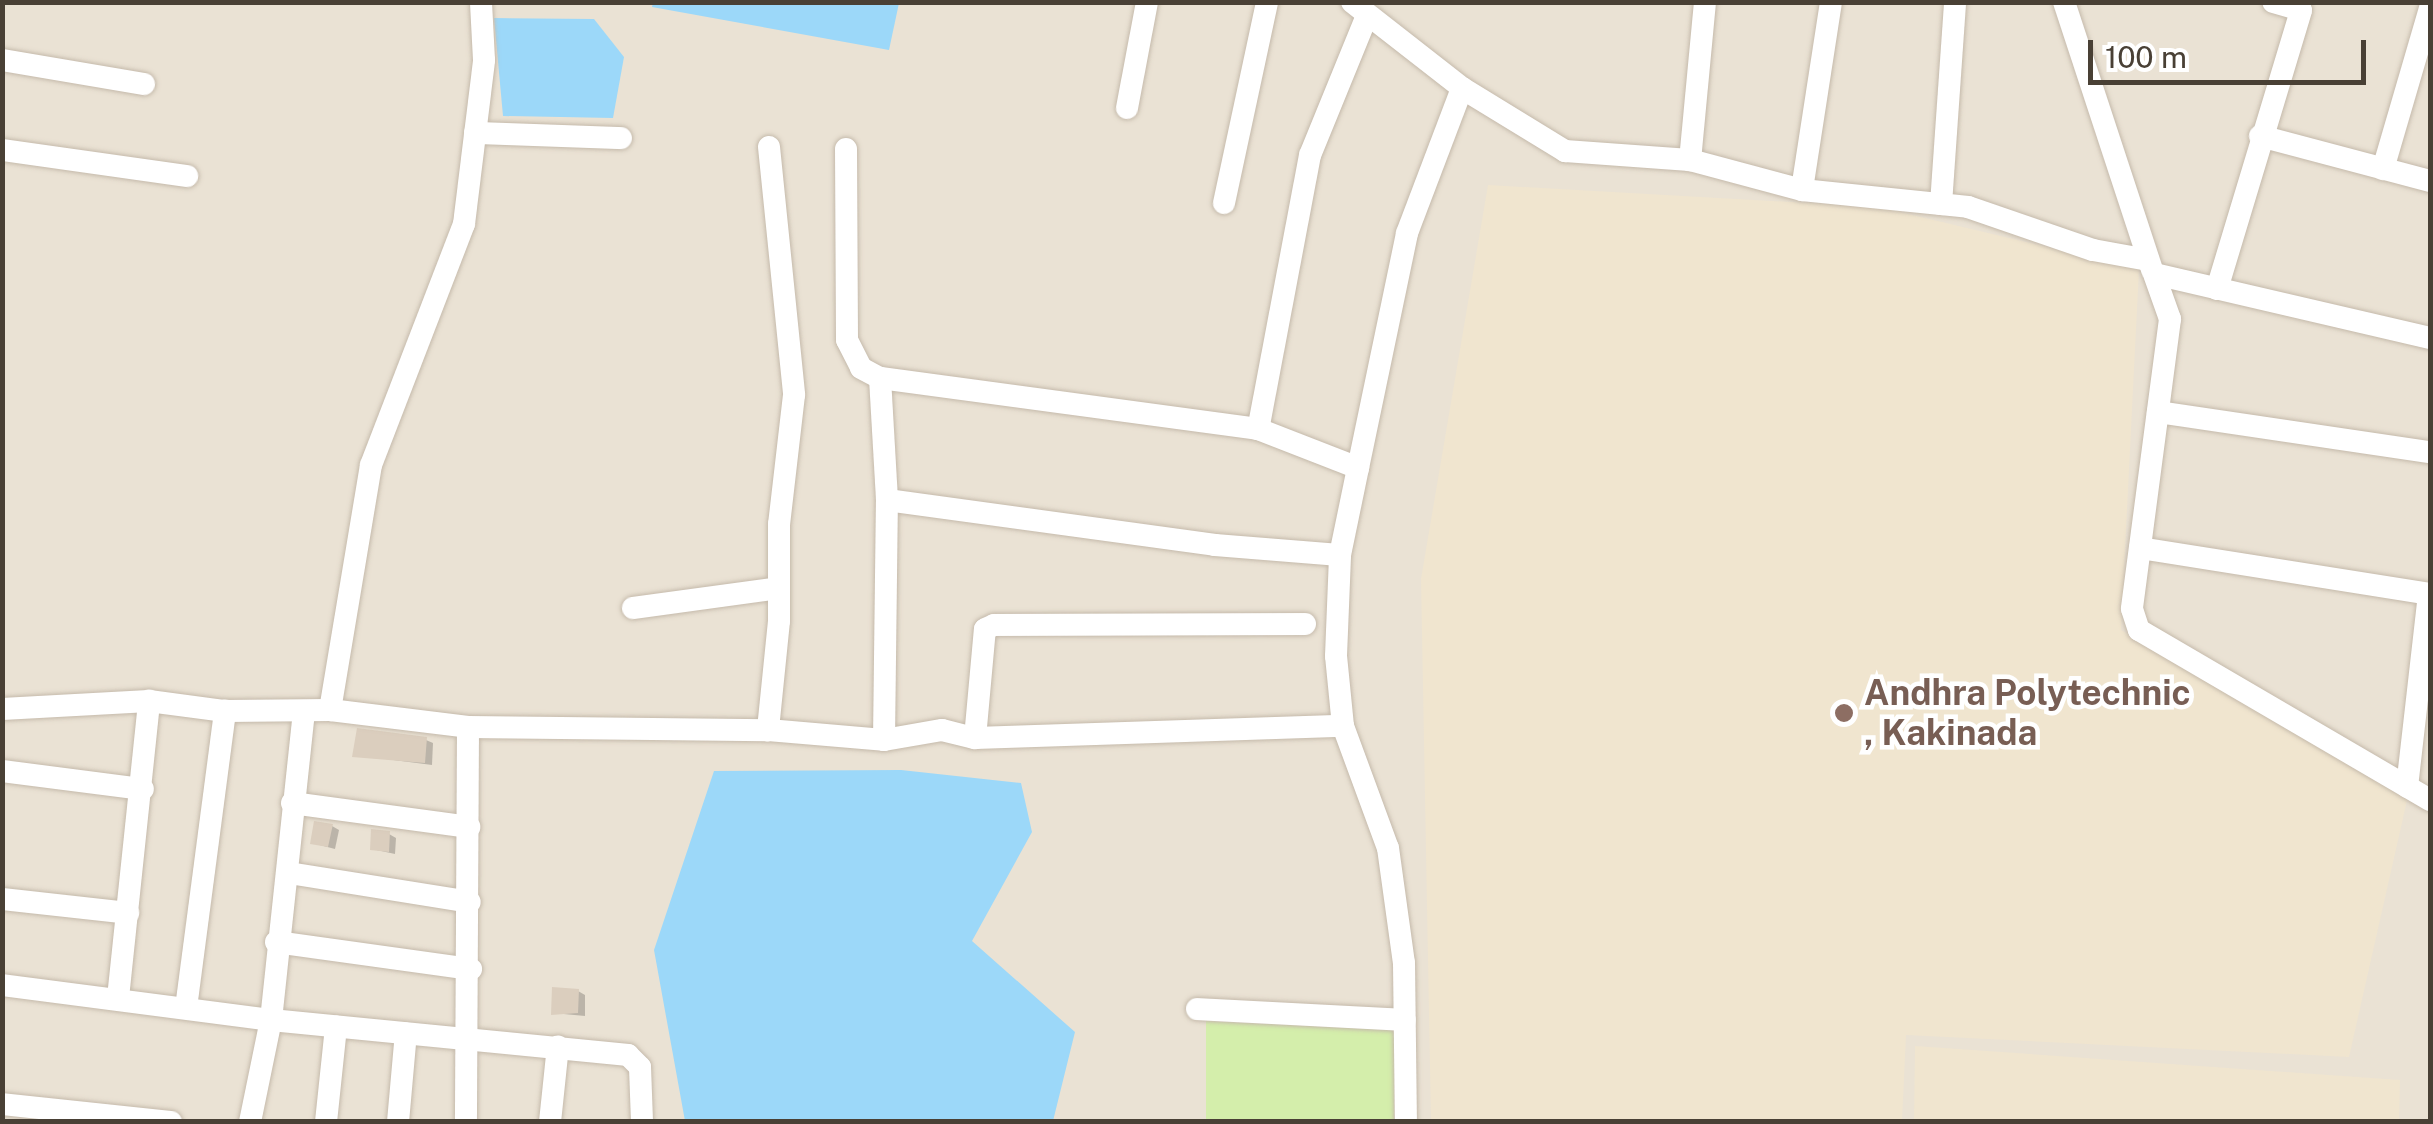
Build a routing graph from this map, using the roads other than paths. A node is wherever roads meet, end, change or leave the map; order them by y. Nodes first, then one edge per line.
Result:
1 (481, 2) edge
2 (1148, 2) edge
3 (1267, 2) edge
4 (1705, 2) edge
5 (1831, 2) edge
6 (1954, 2) edge
7 (2064, 2) edge
8 (2272, 2) edge
9 (2302, 6) edge
10 (2430, 8) edge
11 (1359, 10) edge
12 (2, 60) edge
13 (144, 84) dead end
14 (1462, 88) junction
15 (1128, 108) dead end
16 (476, 132) junction
17 (2260, 136) junction
18 (621, 138) dead end
19 (769, 147) dead end
20 (2, 150) edge
21 (846, 150) dead end
22 (1690, 160) junction
23 (2384, 169) junction
24 (188, 176) dead end
25 (2430, 181) edge
26 (1802, 190) junction
27 (1224, 203) dead end
28 (1941, 204) junction
29 (2151, 267) junction
30 (2217, 289) junction
31 (2430, 338) edge
32 (880, 378) junction
33 (2158, 412) junction
34 (1258, 429) junction
35 (2430, 452) edge
36 (1358, 468) junction
37 (887, 500) junction
38 (2140, 548) junction
39 (1340, 555) junction
40 (2430, 579) edge
41 (779, 588) junction
42 (2429, 594) edge
43 (633, 608) dead end
44 (1305, 624) dead end
45 (148, 702) junction
46 (2, 708) edge
47 (330, 710) junction
48 (224, 711) junction
49 (304, 712) junction
50 (1343, 726) junction
51 (468, 727) junction
52 (768, 730) junction
53 (975, 738) junction
54 (884, 740) junction
55 (2, 771) edge
56 (2408, 787) junction
57 (143, 789) junction
58 (2430, 800) edge
59 (292, 804) junction
60 (470, 827) junction
61 (289, 873) junction
62 (2, 899) edge
63 (470, 902) junction
64 (128, 913) junction
65 (276, 942) junction
66 (471, 969) junction
67 (2, 984) edge
68 (118, 998) junction
69 (186, 1008) junction
70 (1196, 1009) dead end
71 (271, 1020) junction
72 (1405, 1020) junction
73 (336, 1026) junction
74 (406, 1033) junction
75 (472, 1040) junction
76 (558, 1046) junction
77 (2, 1104) edge
78 (171, 1122) edge
79 (250, 1122) edge
80 (326, 1122) edge
81 (398, 1122) edge
82 (466, 1122) edge
83 (550, 1122) edge
84 (642, 1122) edge
85 (1406, 1122) edge

1 - 16 street
2 - 15 street
3 - 27 street
4 - 22 street
5 - 26 street
6 - 28 street
7 - 29 street
8 - 9 street
9 - 17 street
10 - 23 street
11 - 14 street
11 - 34 street
12 - 13 street
14 - 22 street
14 - 36 street
16 - 18 street
16 - 47 street
17 - 23 street
17 - 30 street
19 - 41 street
20 - 24 street
21 - 32 street
22 - 26 street
23 - 25 street
26 - 28 street
28 - 29 street
29 - 30 street
29 - 33 street
30 - 31 street
32 - 34 street
32 - 37 street
33 - 35 street
33 - 38 street
34 - 36 street
36 - 39 street
37 - 39 street
37 - 54 street
38 - 42 street
38 - 56 street
39 - 50 street
40 - 42 street
41 - 43 street
41 - 52 street
42 - 56 street
44 - 53 street
45 - 46 street
45 - 48 street
45 - 57 street
47 - 49 street
47 - 51 street
48 - 49 street
48 - 69 street
49 - 59 street
50 - 53 street
50 - 72 street
51 - 52 street
51 - 60 street
52 - 54 street
53 - 54 street
55 - 57 street
56 - 58 street
57 - 64 street
59 - 60 street
59 - 61 street
60 - 63 street
61 - 63 street
61 - 65 street
62 - 64 street
63 - 66 street
64 - 68 street
65 - 66 street
65 - 71 street
66 - 75 street
67 - 68 street
68 - 69 street
69 - 71 street
70 - 72 street
71 - 73 street
71 - 79 street
72 - 85 street
73 - 74 street
73 - 80 street
74 - 75 street
74 - 81 street
75 - 76 street
75 - 82 street
76 - 83 street
76 - 84 street
77 - 78 street

